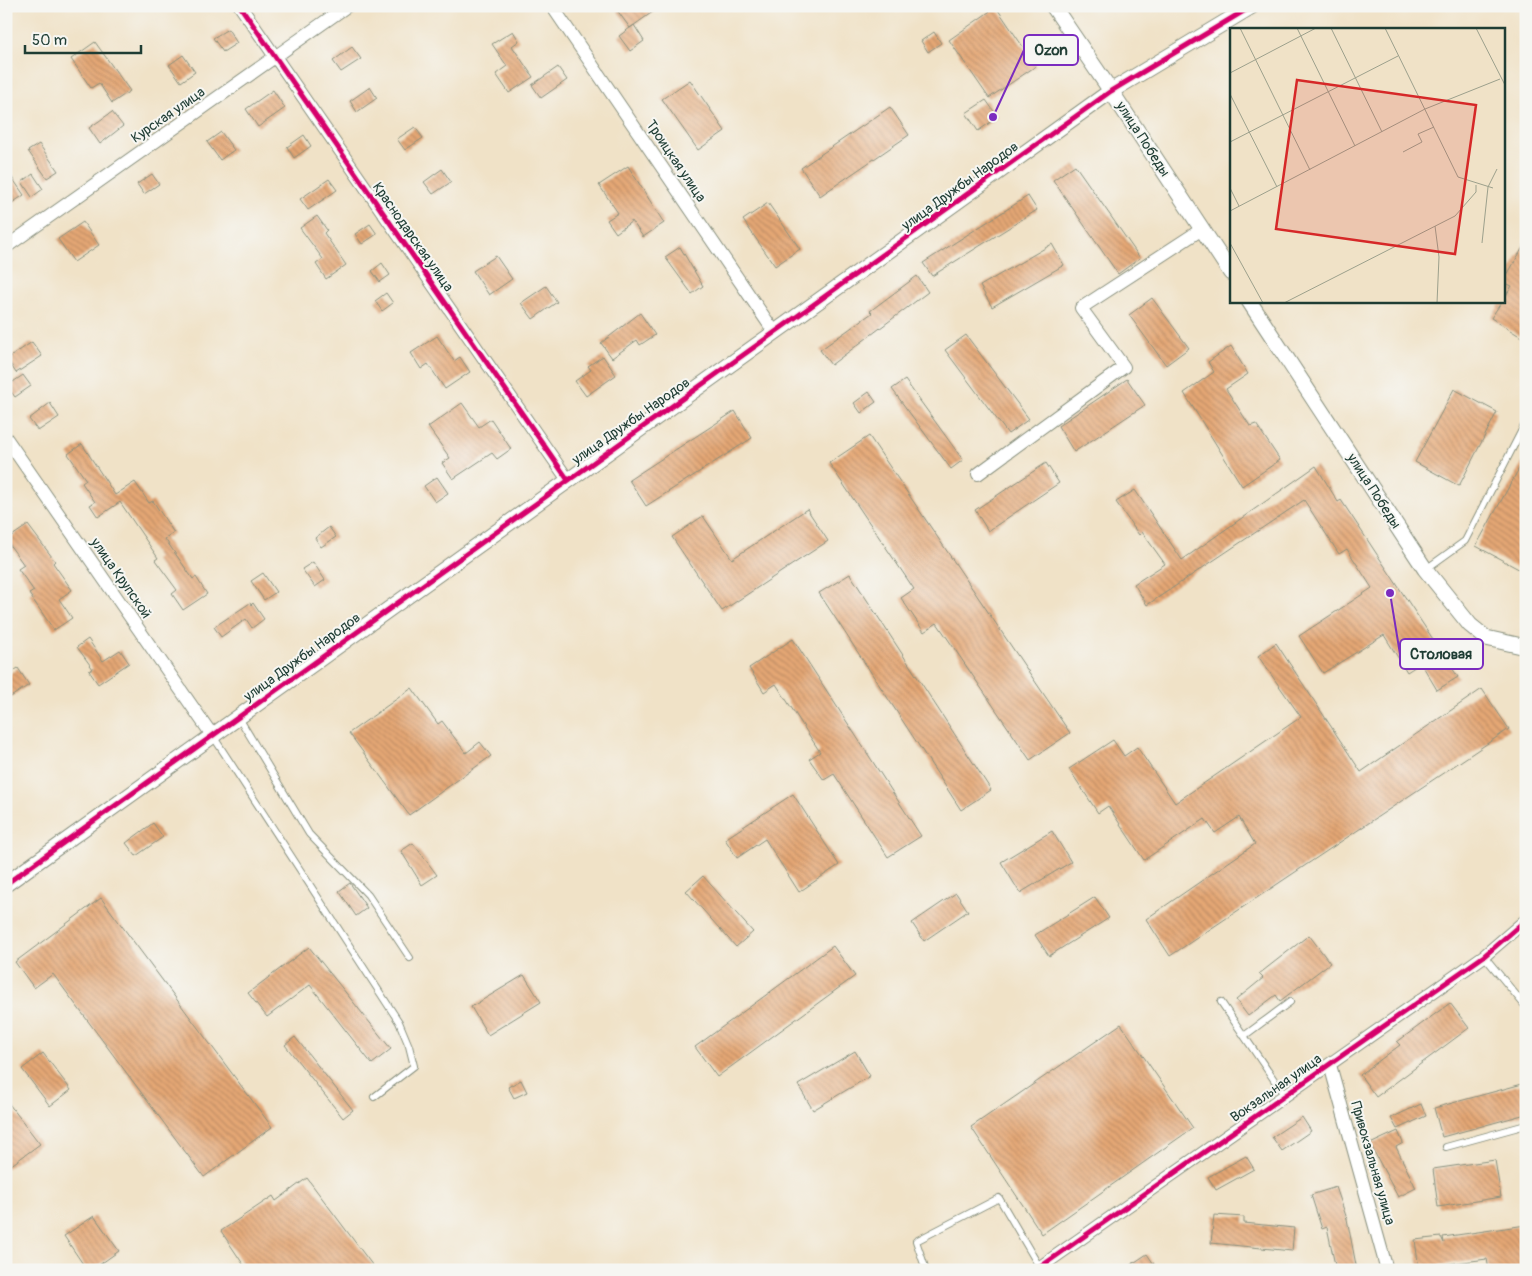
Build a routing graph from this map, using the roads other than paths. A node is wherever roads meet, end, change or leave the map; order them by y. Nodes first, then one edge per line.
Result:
1 (240, 6) edge
2 (347, 6) edge
3 (552, 6) edge
4 (1053, 6) edge
5 (1252, 6) edge
6 (275, 58) junction
7 (1112, 91) junction
8 (1202, 229) junction
9 (6, 247) edge
10 (1230, 271) edge
11 (1251, 302) edge
12 (775, 333) junction
13 (1526, 422) edge
14 (6, 438) edge
15 (978, 474) dead end
16 (568, 480) junction
17 (1425, 569) junction
18 (1524, 646) edge
19 (238, 717) junction
20 (212, 735) junction
21 (6, 884) edge
22 (1526, 920) edge
23 (1484, 956) junction
24 (410, 958) dead end
25 (1220, 1002) dead end
26 (1290, 1002) dead end
27 (1526, 1007) edge
28 (1244, 1036) junction
29 (1330, 1065) junction
30 (1285, 1096) junction
31 (374, 1097) dead end
32 (1526, 1125) edge
33 (1446, 1147) dead end
34 (1038, 1269) edge
35 (926, 1270) edge
36 (1387, 1270) edge

1 - 6 street, Краснодарская улица
2 - 6 street, Курская улица
3 - 12 street, Троицкая улица
4 - 7 street, улица Победы
5 - 7 street, улица Дружбы Народов
6 - 9 street, Курская улица
6 - 16 street, Краснодарская улица
7 - 8 street, улица Победы
7 - 12 street, улица Дружбы Народов
8 - 10 street, улица Победы
8 - 15 street
11 - 17 street, улица Победы
12 - 16 street, улица Дружбы Народов
13 - 17 lane
14 - 20 street, улица Крупской
16 - 19 street, улица Дружбы Народов
17 - 18 street, улица Победы
19 - 20 street, улица Дружбы Народов
19 - 24 lane
20 - 21 street, улица Дружбы Народов
20 - 31 lane
22 - 23 street, Вокзальная улица
23 - 27 lane
23 - 29 street, Вокзальная улица
25 - 28 lane
26 - 28 lane
28 - 30 lane
29 - 30 street, Вокзальная улица
29 - 36 street, Привокзальная улица
30 - 34 street, Вокзальная улица
32 - 33 lane
34 - 35 lane

